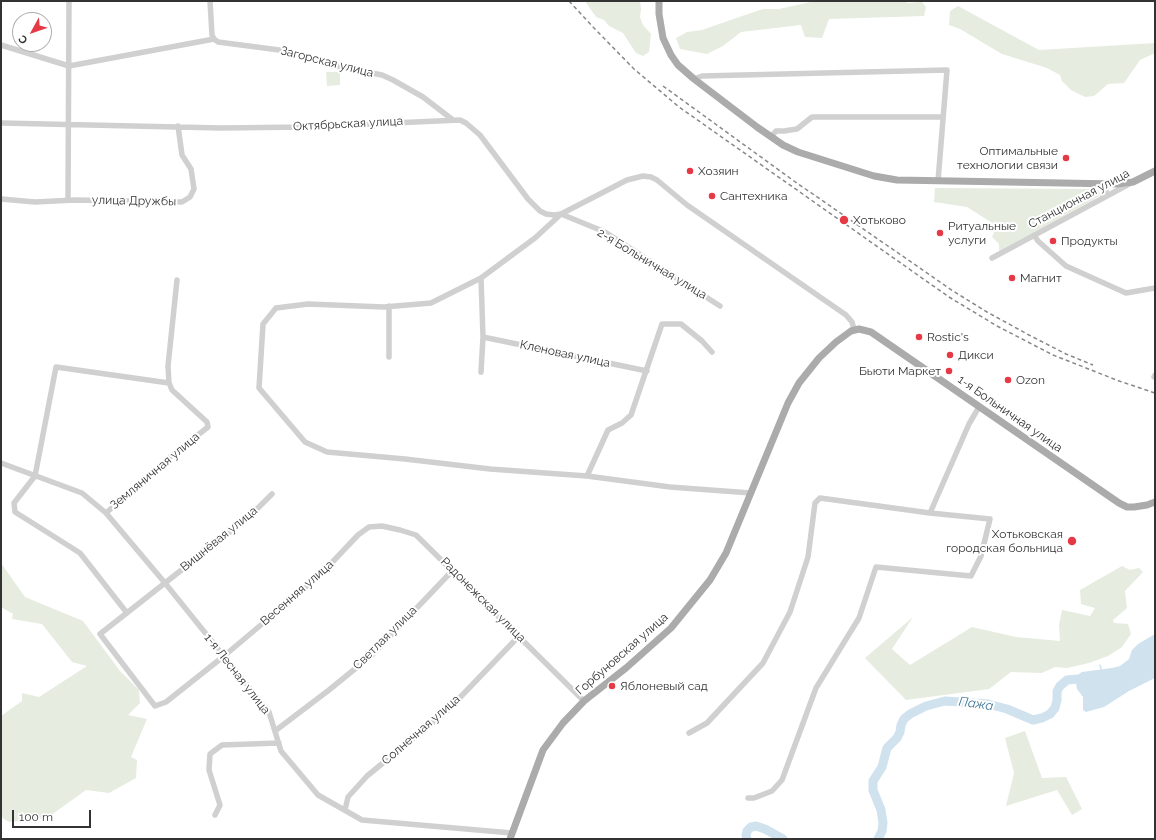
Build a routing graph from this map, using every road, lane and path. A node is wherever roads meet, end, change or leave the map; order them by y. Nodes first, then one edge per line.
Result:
1 (69, 1) edge
2 (210, 1) edge
3 (659, 1) edge
4 (214, 39) junction
5 (1, 45) edge
6 (69, 66) junction
7 (694, 79) junction
8 (943, 117) junction
9 (453, 120) junction
10 (1, 123) edge
11 (68, 124) junction
12 (178, 126) junction
13 (771, 137) junction
14 (1155, 171) edge
15 (938, 181) junction
16 (1133, 182) junction
17 (1104, 184) junction
18 (1102, 198) junction
19 (1, 199) edge
20 (68, 200) junction
21 (560, 214) junction
22 (1034, 235) junction
23 (992, 258) dead end
24 (481, 278) junction
25 (177, 280) dead end
26 (1155, 288) edge
27 (389, 306) junction
28 (720, 306) dead end
29 (854, 329) junction
30 (484, 337) junction
31 (712, 352) dead end
32 (390, 357) dead end
33 (646, 371) junction
34 (481, 372) dead end
35 (169, 383) junction
36 (979, 406) junction
37 (1, 463) edge
38 (35, 476) junction
39 (587, 476) junction
40 (751, 493) junction
41 (272, 494) dead end
42 (1155, 502) edge
43 (106, 513) junction
44 (930, 513) junction
45 (369, 528) joint
46 (453, 570) junction
47 (165, 583) junction
48 (127, 613) junction
49 (519, 636) junction
50 (224, 656) junction
51 (584, 701) junction
52 (276, 731) junction
53 (689, 733) dead end
54 (279, 743) junction
55 (748, 798) dead end
56 (345, 810) junction
57 (215, 815) dead end
58 (511, 836) edge

1 - 6 street
2 - 4 street
3 - 7 main road
4 - 6 street, Загорская улица
4 - 9 street, Загорская улица
5 - 6 street, Загорская улица
6 - 11 street
7 - 8 street
7 - 13 main road
8 - 13 street
8 - 15 street
9 - 12 street, Октябрьская улица
9 - 21 street, Октябрьская улица
10 - 11 street, Октябрьская улица
11 - 12 street, Октябрьская улица
11 - 20 street
12 - 20 street, улица Дружбы
13 - 15 main road
14 - 16 main road, Станционная улица
15 - 17 main road
16 - 17 main road
16 - 18 street, Станционная улица
17 - 18 street
18 - 22 street, Станционная улица
19 - 20 street, улица Дружбы
21 - 24 street
21 - 28 street, 2-я Больничная улица
21 - 29 street
22 - 23 street, Станционная улица
22 - 26 street
24 - 27 street
24 - 30 street
25 - 35 street
27 - 32 street
27 - 39 street
29 - 36 main road, 1-я Больничная улица
29 - 40 main road, Горбуновская улица
30 - 33 street, Кленовая улица
30 - 34 street
31 - 33 street
33 - 39 street
35 - 38 street
35 - 43 street, Земляничная улица
36 - 42 main road, 1-я Больничная улица
36 - 44 street
37 - 38 street, 1-я Лесная улица
38 - 43 street, 1-я Лесная улица
38 - 48 street
39 - 40 street
40 - 51 main road, Горбуновская улица
41 - 47 street, Вишнёвая улица
43 - 47 street, 1-я Лесная улица
44 - 53 street
44 - 55 street
45 - 46 street, Радонежская улица
45 - 50 street, Весенняя улица
46 - 49 street, Радонежская улица
46 - 52 street, Светлая улица
47 - 48 street, Вишнёвая улица
47 - 50 street, 1-я Лесная улица
48 - 50 street, Весенняя улица
49 - 51 street, Радонежская улица
49 - 56 street, Солнечная улица
50 - 52 street, 1-я Лесная улица
51 - 58 main road, Горбуновская улица
52 - 54 street, 1-я Лесная улица
54 - 56 street, 1-я Лесная улица
54 - 57 street
56 - 58 street, 1-я Лесная улица

